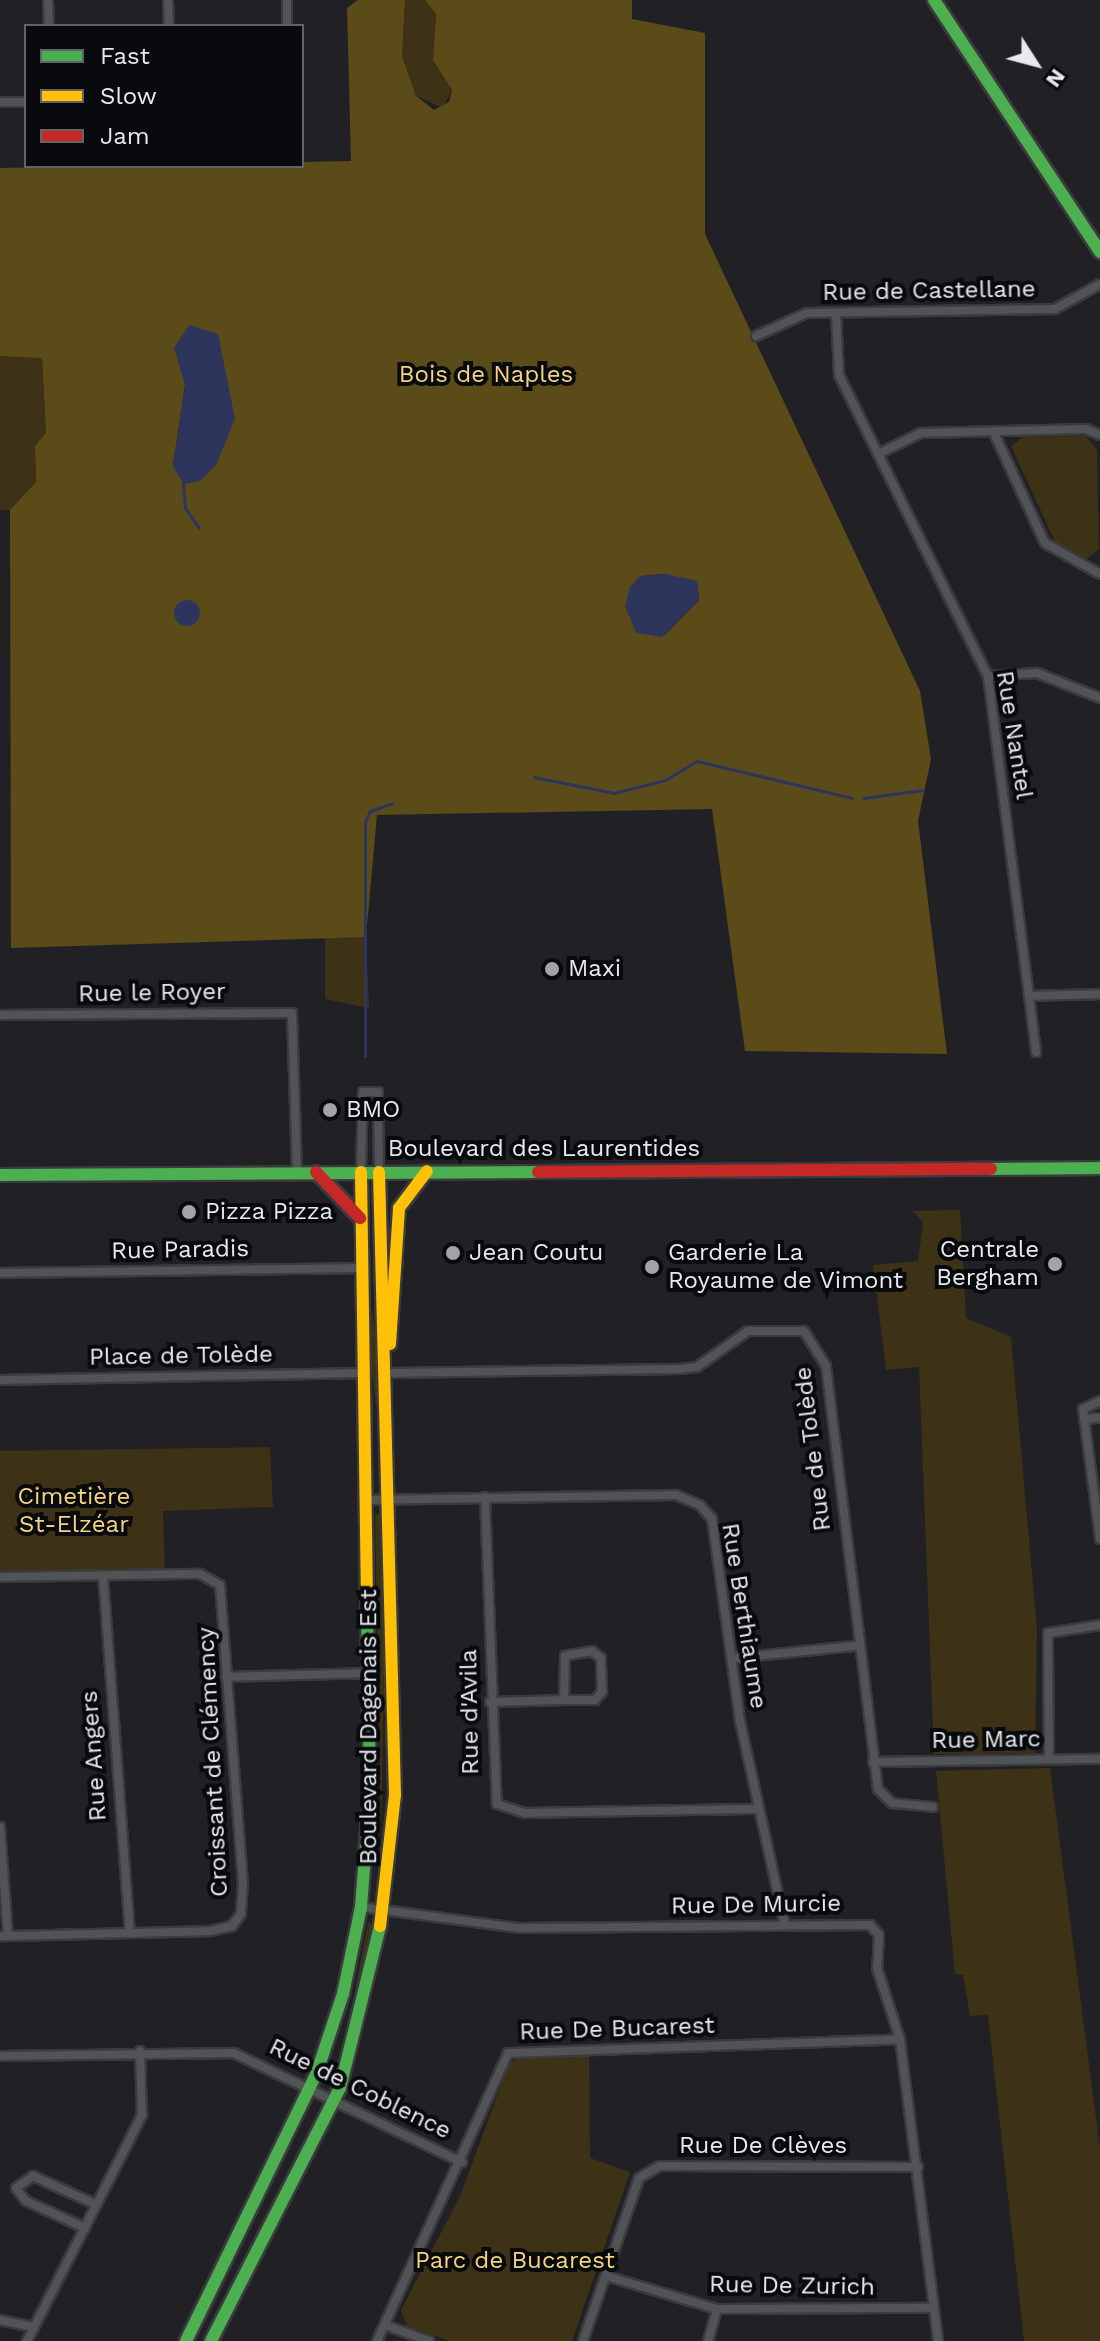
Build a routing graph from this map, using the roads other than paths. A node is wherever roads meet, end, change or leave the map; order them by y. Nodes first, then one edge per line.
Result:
1 (48, 0) edge
2 (168, 0) edge
3 (287, 0) edge
4 (934, 0) edge
5 (49, 24) edge
6 (169, 24) edge
7 (287, 24) edge
8 (0, 102) edge
9 (24, 102) edge
10 (1100, 252) edge
11 (1100, 284) edge
12 (836, 313) junction
13 (756, 336) dead end
14 (993, 431) junction
15 (1100, 435) edge
16 (878, 454) junction
17 (1100, 574) edge
18 (988, 676) junction
19 (1100, 698) edge
20 (1100, 994) edge
21 (1030, 996) junction
22 (0, 1015) edge
23 (1036, 1052) dead end
24 (1096, 1169) edge
25 (427, 1171) junction
26 (297, 1172) junction
27 (316, 1172) junction
28 (361, 1172) junction
29 (379, 1172) junction
30 (0, 1175) edge
31 (360, 1218) junction
32 (361, 1268) junction
33 (0, 1273) edge
34 (387, 1359) junction
35 (363, 1373) junction
36 (388, 1373) junction
37 (0, 1380) edge
38 (1100, 1401) edge
39 (1100, 1418) edge
40 (1084, 1419) junction
41 (485, 1497) junction
42 (390, 1499) junction
43 (365, 1500) junction
44 (1099, 1524) edge
45 (1100, 1539) edge
46 (103, 1575) junction
47 (0, 1577) edge
48 (1100, 1625) edge
49 (855, 1646) junction
50 (734, 1658) junction
51 (368, 1673) junction
52 (226, 1677) junction
53 (564, 1700) junction
54 (490, 1702) junction
55 (1049, 1759) junction
56 (1100, 1759) edge
57 (873, 1762) junction
58 (933, 1807) dead end
59 (758, 1809) junction
60 (0, 1827) edge
61 (361, 1907) junction
62 (386, 1910) junction
63 (785, 1925) junction
64 (130, 1932) junction
65 (4, 1936) edge
66 (900, 2039) junction
67 (140, 2051) junction
68 (0, 2056) edge
69 (312, 2085) junction
70 (336, 2097) junction
71 (462, 2162) junction
72 (918, 2167) junction
73 (97, 2205) junction
74 (85, 2228) junction
75 (606, 2276) junction
76 (934, 2308) junction
77 (717, 2309) junction
78 (0, 2320) edge
79 (385, 2325) junction
80 (34, 2327) junction
81 (27, 2341) edge
82 (186, 2341) edge
83 (211, 2341) edge
84 (377, 2341) edge
85 (429, 2341) edge
86 (583, 2341) edge
87 (708, 2341) edge
88 (938, 2341) edge

1 - 5 street
2 - 6 street
3 - 7 street
4 - 10 main road
8 - 9 street
11 - 12 street, Rue de Castellane
12 - 13 street, Rue de Castellane
12 - 16 street, Rue Nantel
14 - 15 street
14 - 16 street
14 - 17 street
16 - 18 street, Rue Nantel
18 - 19 street
18 - 21 street, Rue Nantel
20 - 21 street
21 - 23 street, Rue Nantel
22 - 26 street, Rue le Royer
24 - 25 main road, Boulevard des Laurentides
25 - 29 main road, Boulevard des Laurentides
25 - 34 main road
26 - 27 main road, Boulevard des Laurentides
26 - 30 main road, Boulevard des Laurentides
27 - 28 main road, Boulevard des Laurentides
27 - 31 main road
28 - 29 main road, Boulevard des Laurentides
28 - 29 street
28 - 31 main road, Boulevard Dagenais Est
29 - 34 main road, Boulevard Dagenais Est
31 - 32 main road, Boulevard Dagenais Est
32 - 33 street, Rue Paradis
32 - 35 main road, Boulevard Dagenais Est
34 - 36 main road, Boulevard Dagenais Est
35 - 37 street, Place de Tolède
35 - 43 main road, Boulevard Dagenais Est
36 - 42 main road, Boulevard Dagenais Est
36 - 49 street, Rue de Tolède
38 - 40 street
39 - 40 street
40 - 44 street
41 - 42 street, Rue Berthiaume
41 - 50 street, Rue Berthiaume
41 - 54 street, Rue d'Avila
42 - 43 street, Rue Berthiaume
42 - 62 main road, Boulevard Dagenais Est
43 - 51 main road, Boulevard Dagenais Est
44 - 45 street
46 - 47 street, Croissant de Clémency
46 - 52 street, Croissant de Clémency
46 - 64 street, Rue Angers
48 - 55 street
49 - 50 street
49 - 57 street, Rue de Tolède
50 - 59 street, Rue Berthiaume
51 - 52 street
51 - 61 main road, Boulevard Dagenais Est
52 - 64 street, Croissant de Clémency
53 - 53 street
53 - 54 street
54 - 59 street, Rue d'Avila
55 - 56 street, Rue Marc
55 - 57 street, Rue Marc
57 - 58 street, Rue de Tolède
59 - 63 street, Rue Berthiaume
60 - 65 street
61 - 62 street, Rue De Murcie
61 - 69 main road, Boulevard Dagenais Est
62 - 63 street, Rue De Murcie
62 - 70 main road, Boulevard Dagenais Est
63 - 66 street, Rue De Murcie
64 - 65 street, Croissant de Clémency
66 - 71 street, Rue De Bucarest
66 - 72 street, Rue De Murcie
67 - 68 street, Rue de Coblence
67 - 69 street, Rue de Coblence
67 - 73 street
69 - 70 street, Rue de Coblence
69 - 82 main road, Boulevard Dagenais Est
70 - 71 street, Rue de Coblence
70 - 83 main road, Boulevard Dagenais Est
71 - 79 street, Rue De Bucarest
72 - 75 street, Rue De Clèves
72 - 76 street, Rue De Murcie
73 - 74 street
73 - 74 street
74 - 80 street
75 - 77 street, Rue De Zurich
75 - 86 street, Rue De Clèves
76 - 77 street, Rue De Zurich
76 - 88 street, Rue De Murcie
77 - 87 street
78 - 80 street
79 - 84 street, Rue De Bucarest
79 - 85 street
80 - 81 street

